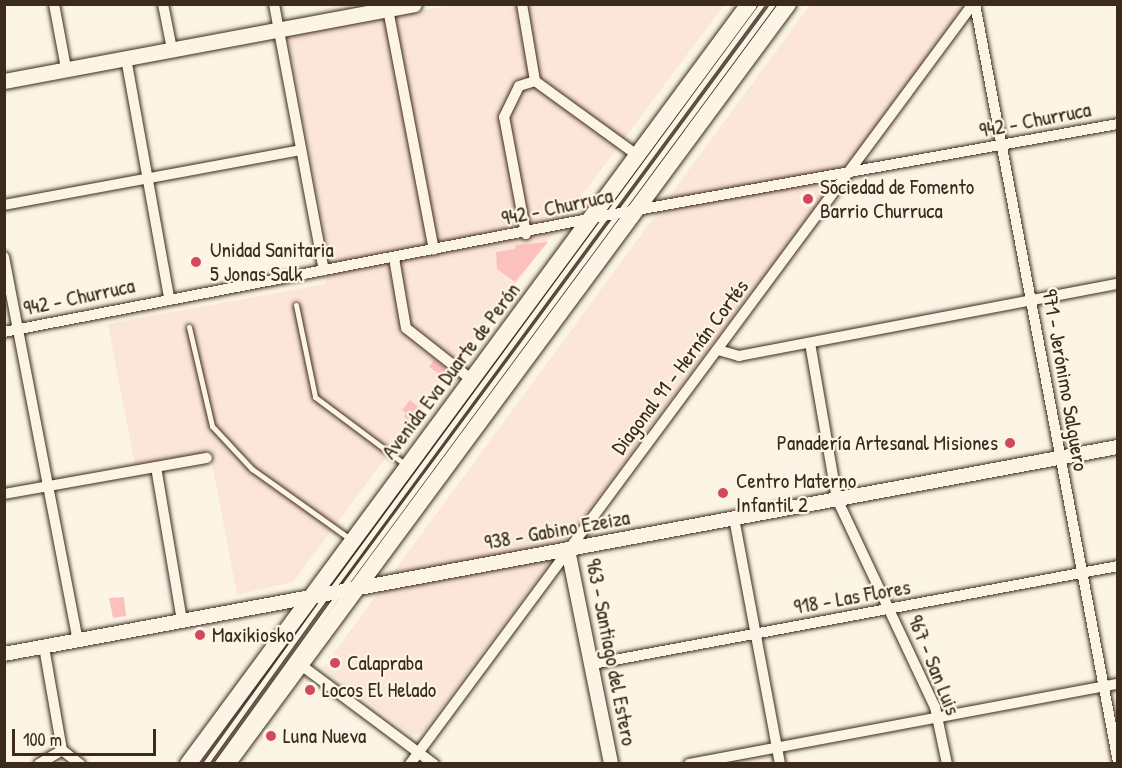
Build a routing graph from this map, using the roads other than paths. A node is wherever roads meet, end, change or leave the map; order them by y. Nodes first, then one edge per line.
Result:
1 (54, 4) edge
2 (163, 4) edge
3 (274, 4) edge
4 (414, 4) edge
5 (522, 4) edge
6 (749, 4) edge
7 (762, 4) edge
8 (773, 4) edge
9 (788, 4) edge
10 (974, 4) edge
11 (387, 7) edge
12 (278, 28) junction
13 (172, 48) junction
14 (126, 57) junction
15 (66, 68) junction
16 (4, 81) edge
17 (535, 81) junction
18 (1118, 124) edge
19 (1003, 146) junction
20 (301, 150) junction
21 (637, 155) junction
22 (847, 174) junction
23 (147, 177) junction
24 (4, 205) edge
25 (628, 212) junction
26 (609, 215) junction
27 (592, 219) junction
28 (526, 234) junction
29 (434, 250) junction
30 (4, 257) edge
31 (394, 258) junction
32 (324, 270) junction
33 (1118, 284) edge
34 (169, 298) junction
35 (1031, 301) junction
36 (296, 305) dead end
37 (189, 327) dead end
38 (17, 330) junction
39 (4, 332) edge
40 (810, 343) junction
41 (718, 350) junction
42 (472, 380) junction
43 (1118, 447) edge
44 (207, 458) dead end
45 (1060, 458) junction
46 (407, 466) junction
47 (156, 467) junction
48 (48, 486) junction
49 (4, 494) edge
50 (837, 499) junction
51 (734, 518) junction
52 (351, 540) junction
53 (568, 550) junction
54 (1118, 566) edge
55 (1083, 573) junction
56 (355, 581) junction
57 (341, 591) junction
58 (326, 595) junction
59 (308, 598) junction
60 (890, 610) junction
61 (182, 621) junction
62 (756, 634) junction
63 (78, 641) junction
64 (44, 647) junction
65 (4, 654) edge
66 (592, 664) junction
67 (302, 665) junction
68 (1118, 684) edge
69 (1103, 687) junction
70 (938, 717) junction
71 (777, 747) junction
72 (62, 750) junction
73 (418, 752) junction
74 (1118, 762) edge
75 (39, 764) edge
76 (80, 764) edge
77 (188, 764) edge
78 (205, 764) edge
79 (216, 764) edge
80 (227, 764) edge
81 (410, 764) edge
82 (434, 764) edge
83 (611, 764) edge
84 (689, 764) edge
85 (780, 764) edge
86 (947, 764) edge

1 - 15 street
2 - 13 street
3 - 12 street
4 - 11 main road
5 - 17 street
6 - 21 main road, Avenida Eva Duarte de Perón
7 - 26 lane
8 - 25 lane
9 - 25 main road
10 - 19 street, 971 - Jerónimo Salguero
10 - 22 street, Diagonal 91 - Hernán Cortés
11 - 12 main road
11 - 29 street
12 - 13 main road
12 - 20 street
13 - 14 main road
14 - 15 main road
14 - 23 street
15 - 16 main road
17 - 21 street
17 - 28 street
18 - 19 street, 942 - Churruca
19 - 22 street, 942 - Churruca
19 - 35 street, 971 - Jerónimo Salguero
20 - 23 street
20 - 32 street
21 - 27 main road, Avenida Eva Duarte de Perón
22 - 25 street, 942 - Churruca
22 - 41 street, Diagonal 91 - Hernán Cortés
23 - 24 street
23 - 34 street
25 - 26 street, 942 - Churruca
25 - 56 lane
25 - 56 main road
26 - 27 street, 942 - Churruca
26 - 58 lane
27 - 28 street, 942 - Churruca
27 - 42 main road, Avenida Eva Duarte de Perón
28 - 29 street, 942 - Churruca
29 - 31 street, 942 - Churruca
30 - 38 street
31 - 32 street, 942 - Churruca
31 - 42 street
32 - 34 street, 942 - Churruca
33 - 35 street
34 - 38 street, 942 - Churruca
35 - 40 street
35 - 45 street, 971 - Jerónimo Salguero
36 - 46 lane
37 - 52 lane
38 - 39 street, 942 - Churruca
38 - 48 street
40 - 41 street
40 - 50 street, 967 - San Luis
41 - 53 street, Diagonal 91 - Hernán Cortés
42 - 46 main road, Avenida Eva Duarte de Perón
43 - 45 street, 938 - Gabino Ezeiza
44 - 47 street
45 - 50 street, 938 - Gabino Ezeiza
45 - 55 street, 971 - Jerónimo Salguero
46 - 52 main road, Avenida Eva Duarte de Perón
47 - 48 street
47 - 61 street
48 - 49 street
48 - 63 street
50 - 51 street, 938 - Gabino Ezeiza
50 - 60 street, 967 - San Luis
51 - 53 street, 938 - Gabino Ezeiza
51 - 62 street
52 - 59 main road, Avenida Eva Duarte de Perón
53 - 56 street, 938 - Gabino Ezeiza
53 - 66 street, 963 - Santiago del Estero
53 - 73 street, Diagonal 91 - Hernán Cortés
54 - 55 street, 918 - Las Flores
55 - 60 street, 918 - Las Flores
55 - 69 street, 971 - Jerónimo Salguero
56 - 57 street, 938 - Gabino Ezeiza
56 - 67 main road
57 - 58 street, 938 - Gabino Ezeiza
57 - 79 lane
58 - 59 street, 938 - Gabino Ezeiza
58 - 78 lane
59 - 61 street, 938 - Gabino Ezeiza
59 - 77 main road, Avenida Eva Duarte de Perón
60 - 62 street, 918 - Las Flores
60 - 70 street, 967 - San Luis
61 - 63 street, 938 - Gabino Ezeiza
62 - 66 street, 918 - Las Flores
62 - 71 street
63 - 64 street, 938 - Gabino Ezeiza
64 - 65 street, 938 - Gabino Ezeiza
64 - 72 street
66 - 83 street, 963 - Santiago del Estero
67 - 73 street
67 - 80 main road
68 - 69 street
69 - 70 street
69 - 74 street, 971 - Jerónimo Salguero
70 - 71 street
70 - 86 street, 967 - San Luis
71 - 84 street
71 - 85 street
72 - 75 street
72 - 76 street
73 - 81 street, Diagonal 91 - Hernán Cortés
73 - 82 street

